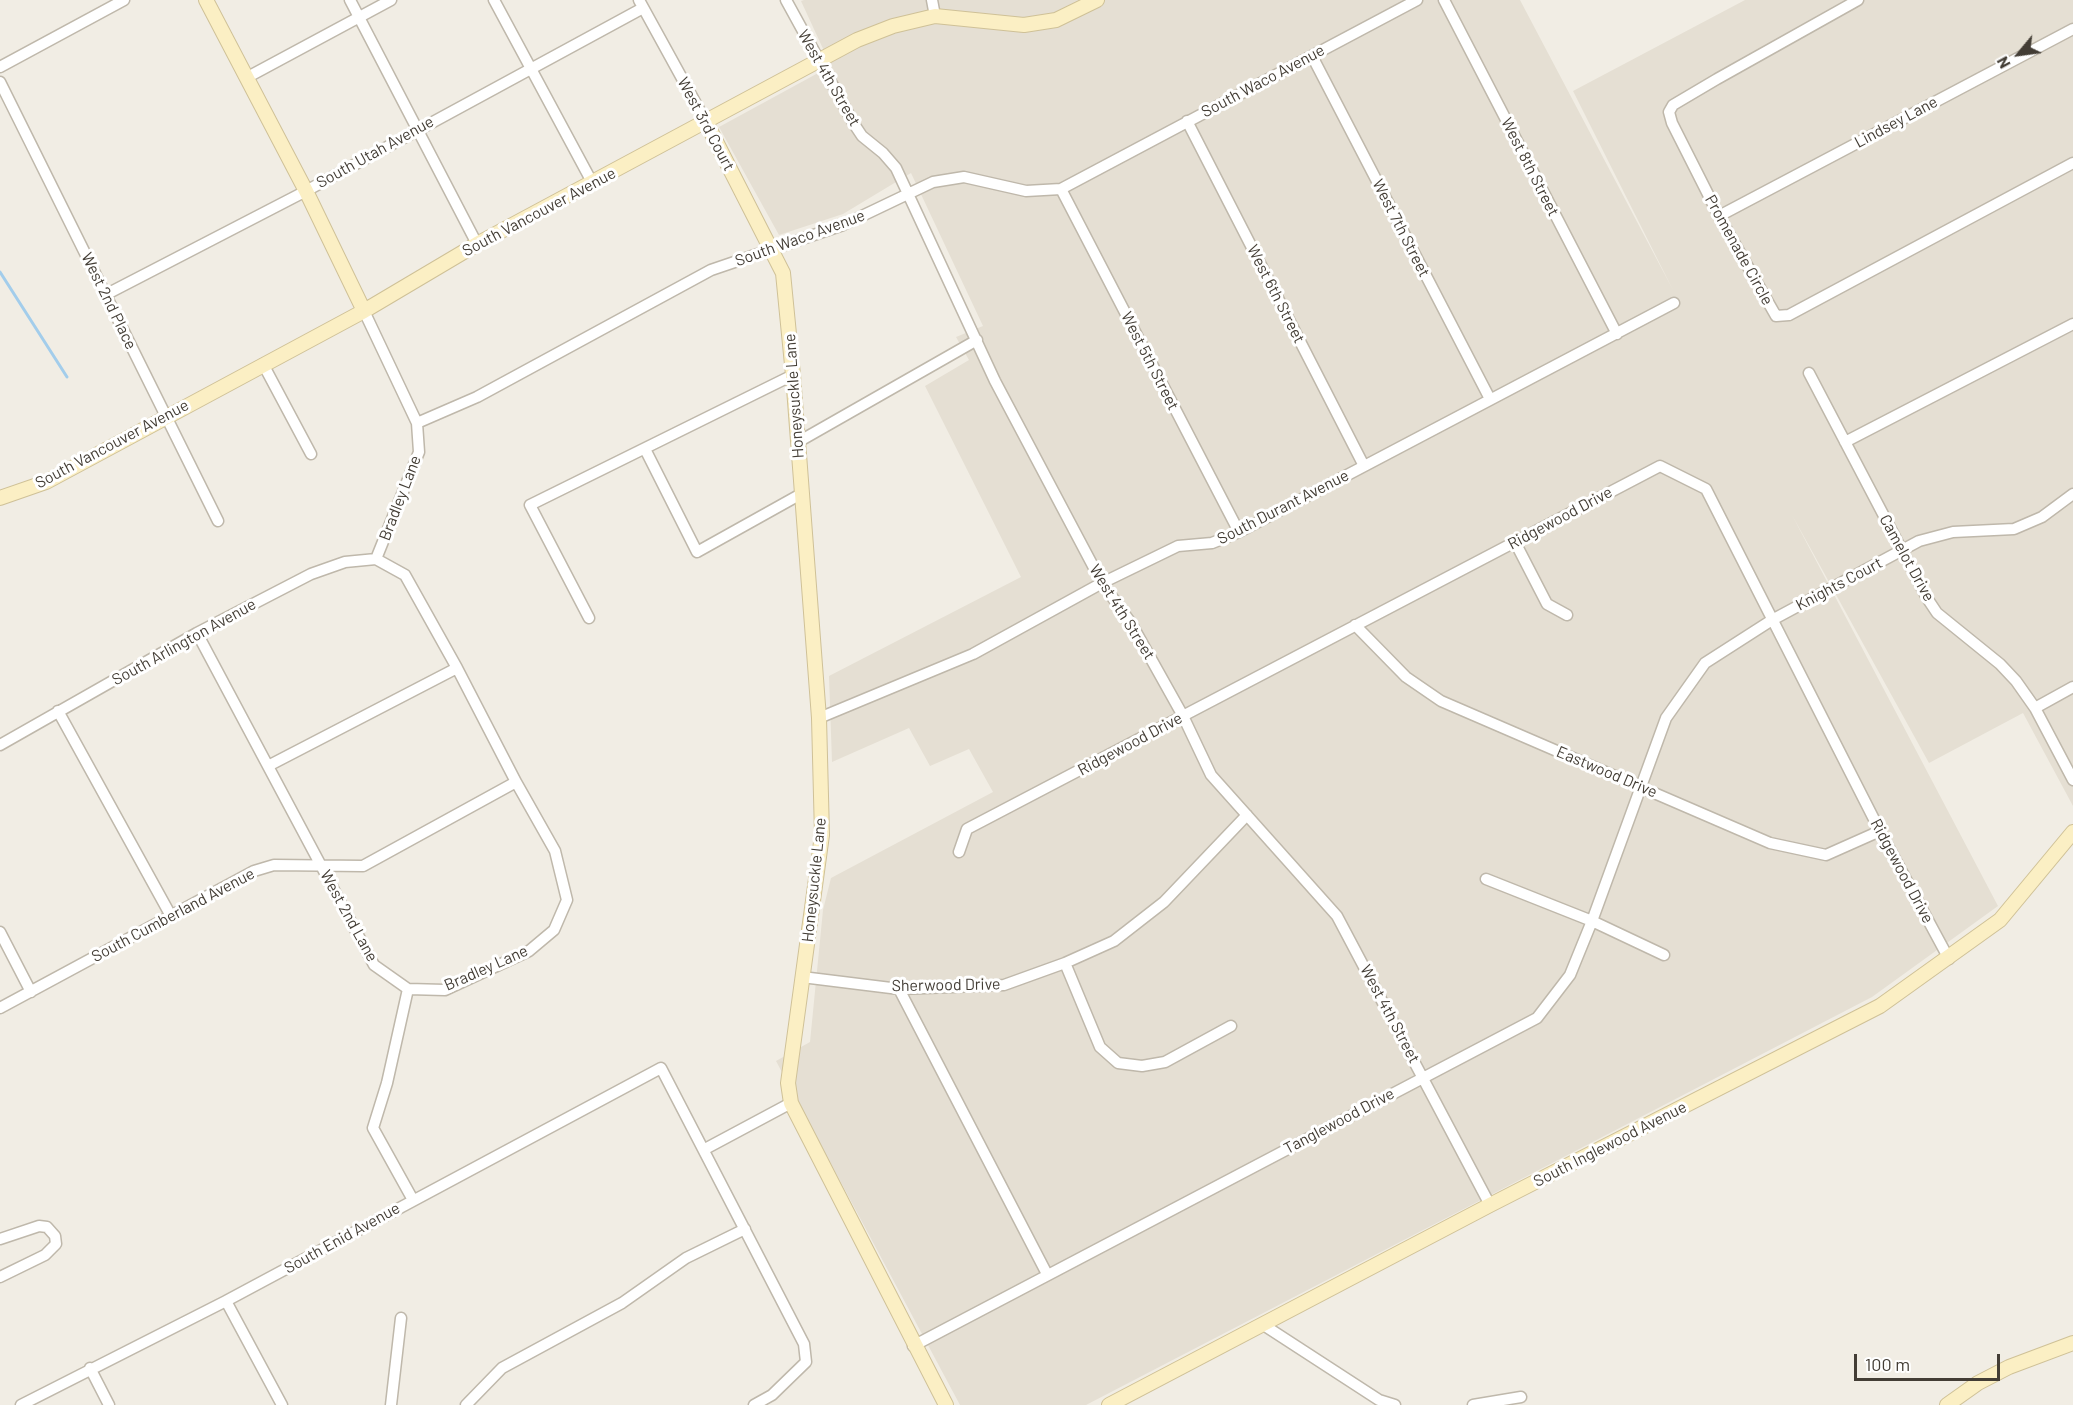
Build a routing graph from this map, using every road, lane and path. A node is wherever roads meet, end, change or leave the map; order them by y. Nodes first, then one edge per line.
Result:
1 (124, 0) edge
2 (206, 0) edge
3 (350, 0) edge
4 (391, 0) edge
5 (494, 0) edge
6 (786, 0) edge
7 (932, 0) edge
8 (1417, 0) edge
9 (1444, 0) edge
10 (1858, 0) edge
11 (1089, 2) edge
12 (641, 4) edge
13 (935, 16) junction
14 (359, 17) junction
15 (2073, 28) edge
16 (1312, 56) junction
17 (818, 61) junction
18 (0, 67) edge
19 (530, 68) junction
20 (246, 78) junction
21 (0, 82) edge
22 (1187, 121) junction
23 (706, 122) junction
24 (415, 129) junction
25 (2073, 163) edge
26 (593, 184) junction
27 (1061, 189) junction
28 (306, 190) junction
29 (908, 194) junction
30 (1719, 216) junction
31 (477, 244) junction
32 (771, 249) junction
33 (105, 294) junction
34 (1674, 303) dead end
35 (364, 311) junction
36 (2073, 324) edge
37 (1617, 334) junction
38 (977, 340) junction
39 (263, 364) junction
40 (1809, 373) dead end
41 (793, 375) junction
42 (1490, 399) junction
43 (166, 416) junction
44 (417, 423) junction
45 (798, 442) junction
46 (1845, 442) junction
47 (645, 449) junction
48 (311, 454) dead end
49 (1364, 466) junction
50 (801, 494) junction
51 (2073, 494) edge
52 (0, 498) edge
53 (218, 521) dead end
54 (1239, 532) junction
55 (1515, 542) junction
56 (1901, 551) junction
57 (376, 559) junction
58 (1101, 583) junction
59 (1567, 615) dead end
60 (589, 618) dead end
61 (1772, 620) junction
62 (1355, 625) junction
63 (197, 633) junction
64 (457, 668) junction
65 (2073, 687) edge
66 (2036, 708) junction
67 (58, 711) junction
68 (1183, 716) junction
69 (819, 718) junction
70 (0, 745) edge
71 (268, 766) junction
72 (2073, 780) edge
73 (516, 782) junction
74 (1642, 786) junction
75 (1246, 815) junction
76 (1880, 831) junction
77 (2073, 832) edge
78 (959, 852) dead end
79 (321, 864) junction
80 (1486, 879) dead end
81 (171, 916) junction
82 (1592, 921) junction
83 (0, 932) edge
84 (1665, 955) dead end
85 (1949, 958) junction
86 (1065, 963) junction
87 (802, 977) junction
88 (408, 989) junction
89 (899, 989) junction
90 (32, 992) junction
91 (0, 1008) edge
92 (1231, 1026) dead end
93 (1423, 1077) junction
94 (791, 1103) junction
95 (705, 1149) junction
96 (413, 1200) junction
97 (1490, 1204) junction
98 (745, 1229) junction
99 (0, 1239) edge
100 (1047, 1274) junction
101 (0, 1277) edge
102 (226, 1301) junction
103 (401, 1318) dead end
104 (1262, 1324) junction
105 (2073, 1343) edge
106 (913, 1346) junction
107 (90, 1368) junction
108 (1521, 1397) dead end
109 (1378, 1402) edge
110 (21, 1405) edge
111 (109, 1405) edge
112 (282, 1405) edge
113 (391, 1405) edge
114 (466, 1405) edge
115 (754, 1405) edge
116 (946, 1405) edge
117 (1109, 1405) edge
118 (1395, 1405) edge
119 (1473, 1405) edge
120 (1947, 1405) edge

1 - 18 street
2 - 20 street, Bradley Lane
3 - 14 street
4 - 14 street
5 - 19 street
6 - 17 street, West 4th Street
7 - 13 street
8 - 16 street, South Waco Avenue
9 - 37 street, West 8th Street
10 - 30 street, Promenade Circle
11 - 13 street, South Vancouver Avenue
12 - 19 street, South Utah Avenue
12 - 23 street, West 3rd Court
13 - 17 street, South Vancouver Avenue
14 - 20 street
14 - 24 street
15 - 30 street, Lindsey Lane
16 - 22 street, South Waco Avenue
16 - 42 street, West 7th Street
17 - 23 street, South Vancouver Avenue
17 - 29 street, West 4th Street
19 - 24 street, South Utah Avenue
19 - 26 street
20 - 28 street, Bradley Lane
21 - 33 street, West 2nd Place
22 - 27 street, South Waco Avenue
22 - 49 street, West 6th Street
23 - 26 street, South Vancouver Avenue
23 - 32 street, West 3rd Court
24 - 28 street, South Utah Avenue
24 - 31 street
25 - 30 street, Promenade Circle
26 - 31 street, South Vancouver Avenue
27 - 29 street, South Waco Avenue
27 - 54 street, West 5th Street
28 - 33 street, South Utah Avenue
28 - 35 street, Bradley Lane
29 - 32 street, South Waco Avenue
29 - 38 street, West 4th Street
31 - 35 street, South Vancouver Avenue
32 - 41 street, Honeysuckle Lane
32 - 44 street, South Waco Avenue
33 - 43 street, West 2nd Place
34 - 37 street, South Durant Avenue
35 - 39 street, South Vancouver Avenue
35 - 44 street, Bradley Lane
36 - 46 street
37 - 42 street, South Durant Avenue
38 - 45 street
38 - 58 street, West 4th Street
39 - 43 street, South Vancouver Avenue
39 - 48 street
40 - 46 street, Camelot Drive
41 - 45 street, Honeysuckle Lane
41 - 47 street
42 - 49 street, South Durant Avenue
43 - 52 street, South Vancouver Avenue
43 - 53 street, West 2nd Place
44 - 57 street, Bradley Lane
45 - 50 street, Honeysuckle Lane
46 - 56 street, Camelot Drive
47 - 50 street
47 - 60 street
49 - 54 street, South Durant Avenue
50 - 69 street, Honeysuckle Lane
51 - 56 street, Knights Court
54 - 58 street, South Durant Avenue
55 - 59 street
55 - 61 street, Ridgewood Drive
55 - 62 street, Ridgewood Drive
56 - 61 street, Knights Court
56 - 66 street, Camelot Drive
57 - 63 street, South Arlington Avenue
57 - 64 street, Bradley Lane
58 - 68 street, West 4th Street
58 - 69 street, South Durant Avenue
61 - 74 street, Tanglewood Drive
61 - 76 street, Ridgewood Drive
62 - 68 street, Ridgewood Drive
62 - 74 street, Eastwood Drive
63 - 67 street, South Arlington Avenue
63 - 71 street, West 2nd Lane
64 - 71 street
64 - 73 street, Bradley Lane
65 - 66 street
66 - 72 street, Camelot Drive
67 - 70 street, South Arlington Avenue
67 - 81 street
68 - 75 street, West 4th Street
68 - 78 street, Ridgewood Drive
69 - 87 street, Honeysuckle Lane
71 - 79 street, West 2nd Lane
73 - 79 street, South Cumberland Avenue
73 - 88 street, Bradley Lane
74 - 76 street, Eastwood Drive
74 - 82 street, Tanglewood Drive
75 - 86 street, Sherwood Drive
75 - 93 street, West 4th Street
76 - 85 street, Ridgewood Drive
77 - 85 street, South Inglewood Avenue
79 - 81 street, South Cumberland Avenue
79 - 88 street, West 2nd Lane
80 - 82 street
81 - 90 street, South Cumberland Avenue
82 - 84 street
82 - 93 street, Tanglewood Drive
83 - 90 street
85 - 97 street, South Inglewood Avenue
86 - 89 street, Sherwood Drive
86 - 92 street
87 - 89 street, Sherwood Drive
87 - 94 street, Honeysuckle Lane
88 - 96 street
89 - 100 street
90 - 91 street, South Cumberland Avenue
93 - 97 street, West 4th Street
93 - 100 street, Tanglewood Drive
94 - 95 street
94 - 106 street, Honeysuckle Lane
95 - 96 street, South Enid Avenue
95 - 98 street
96 - 102 street, South Enid Avenue
97 - 104 street, South Inglewood Avenue
98 - 114 street
98 - 115 street
99 - 101 street
100 - 106 street, Tanglewood Drive
102 - 107 street, South Enid Avenue
102 - 112 street
103 - 113 street
104 - 109 street
104 - 117 street, South Inglewood Avenue
105 - 120 street
106 - 116 street, Honeysuckle Lane
107 - 110 street, South Enid Avenue
107 - 111 street
108 - 119 street
109 - 118 street

